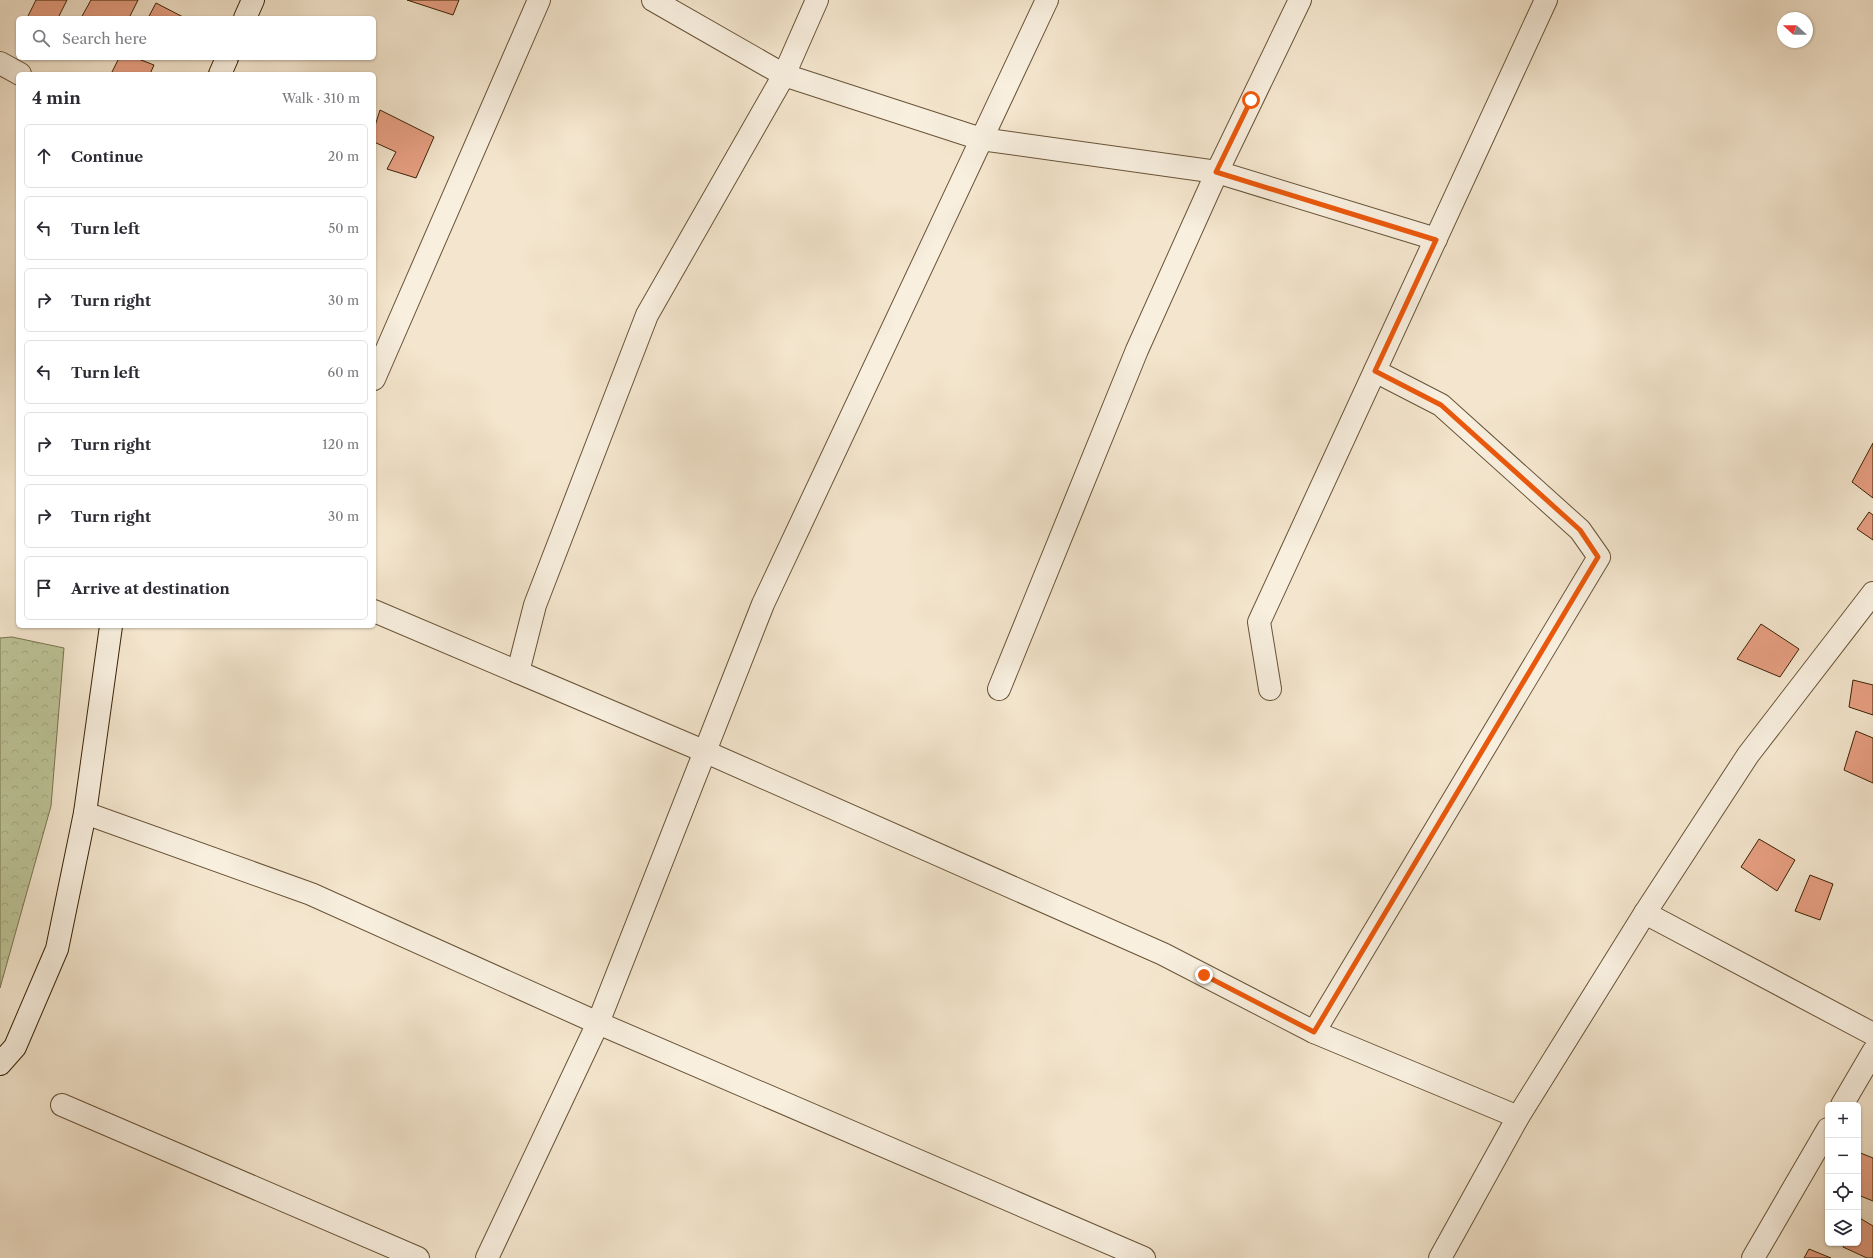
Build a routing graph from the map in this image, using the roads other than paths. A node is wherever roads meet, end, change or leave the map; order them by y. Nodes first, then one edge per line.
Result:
1 (253, 0) edge
2 (539, 0) edge
3 (653, 0) edge
4 (817, 0) edge
5 (1047, 0) edge
6 (1300, 0) edge
7 (1546, 0) edge
8 (246, 16) edge
9 (226, 60) edge
10 (0, 63) edge
11 (16, 72) edge
12 (221, 72) edge
13 (784, 75) junction
14 (981, 139) junction
15 (1216, 172) junction
16 (1436, 240) junction
17 (1375, 371) junction
18 (376, 374) edge
19 (1873, 593) edge
20 (376, 612) edge
21 (111, 628) edge
22 (518, 672) junction
23 (1270, 689) dead end
24 (999, 690) dead end
25 (706, 752) junction
26 (85, 813) junction
27 (1645, 913) junction
28 (598, 1023) junction
29 (1314, 1032) junction
30 (1873, 1034) edge
31 (1873, 1052) edge
32 (0, 1064) edge
33 (1844, 1102) edge
34 (62, 1105) dead end
35 (1518, 1117) junction
36 (1825, 1134) edge
37 (418, 1258) edge
38 (487, 1258) edge
39 (1144, 1258) edge
40 (1440, 1258) edge
41 (1753, 1258) edge

1 - 8 street
2 - 18 street
3 - 13 street
4 - 13 street
5 - 14 street
6 - 15 street
7 - 16 street
9 - 12 street
10 - 11 street
13 - 14 street
13 - 22 street
14 - 15 street
14 - 25 street
15 - 16 street
15 - 24 street
16 - 17 street
17 - 23 street
17 - 29 street
19 - 27 street
20 - 22 street
21 - 26 street
22 - 25 street
25 - 28 street
25 - 29 street
26 - 28 street
26 - 32 street
27 - 30 street
27 - 35 street
28 - 38 street
28 - 39 street
29 - 35 street
31 - 33 street
34 - 37 street
35 - 40 street
36 - 41 street

